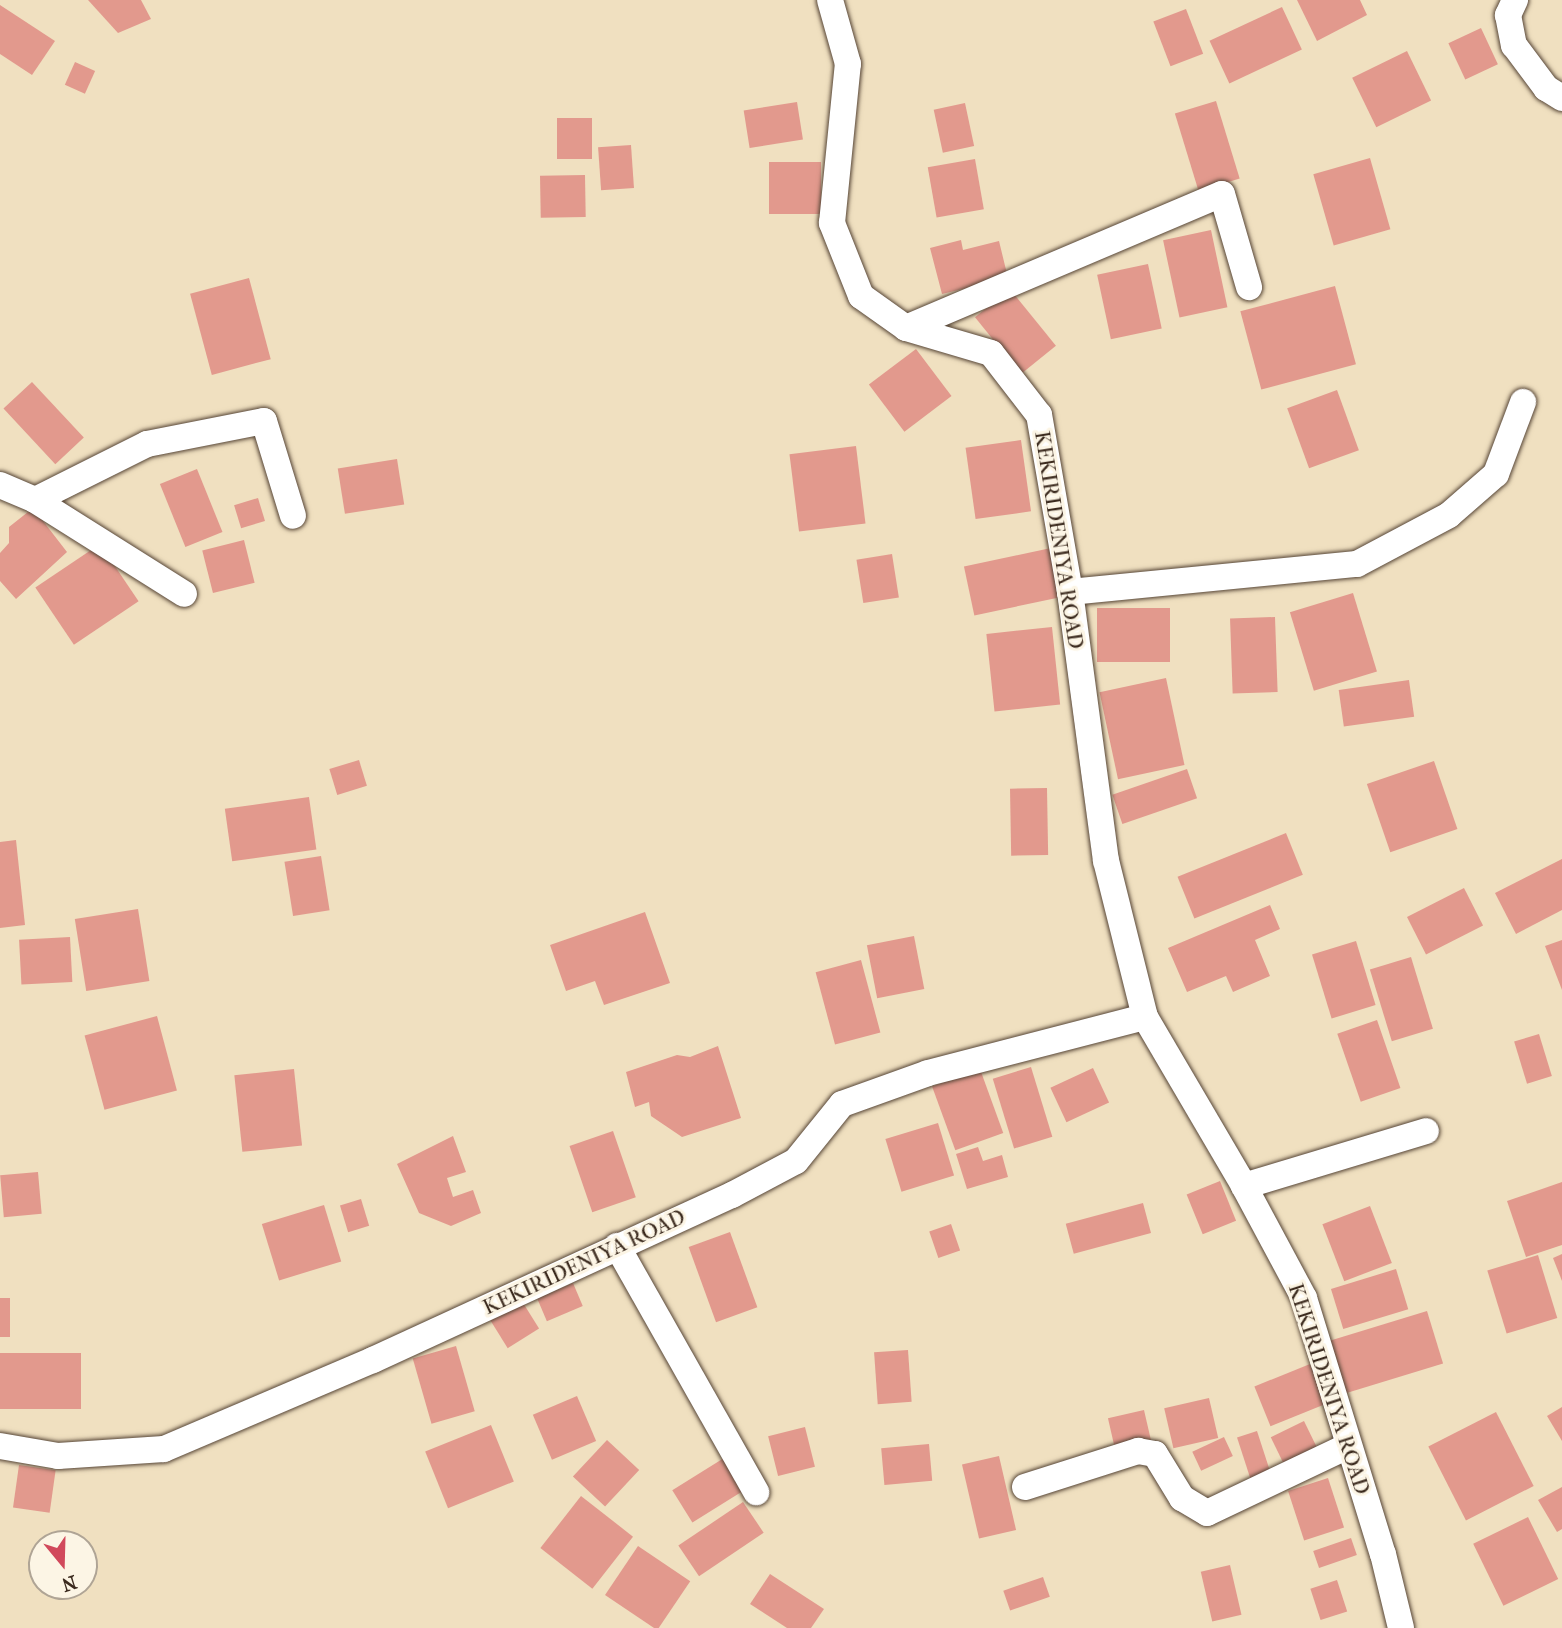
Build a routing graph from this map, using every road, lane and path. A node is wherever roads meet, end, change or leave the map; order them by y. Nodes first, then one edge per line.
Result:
1 (830, 0) edge
2 (1515, 0) edge
3 (1562, 98) edge
4 (1249, 287) dead end
5 (906, 328) junction
6 (1523, 402) dead end
7 (0, 485) edge
8 (35, 500) junction
9 (293, 516) dead end
10 (1070, 592) junction
11 (184, 594) dead end
12 (1145, 1017) junction
13 (1426, 1130) dead end
14 (1244, 1186) junction
15 (617, 1246) junction
16 (0, 1446) edge
17 (1349, 1446) junction
18 (1026, 1487) dead end
19 (756, 1492) dead end
20 (1401, 1628) edge

1 - 5 street, KEKIRIDENIYA ROAD
2 - 3 street
4 - 5 street
5 - 10 street, KEKIRIDENIYA ROAD
6 - 10 street
7 - 8 street
8 - 9 street
8 - 11 street
10 - 12 street, KEKIRIDENIYA ROAD
12 - 14 street, KEKIRIDENIYA ROAD
12 - 15 street, KEKIRIDENIYA ROAD
13 - 14 street
14 - 17 street, KEKIRIDENIYA ROAD
15 - 16 street, KEKIRIDENIYA ROAD
15 - 19 street
17 - 18 street
17 - 20 street, KEKIRIDENIYA ROAD

